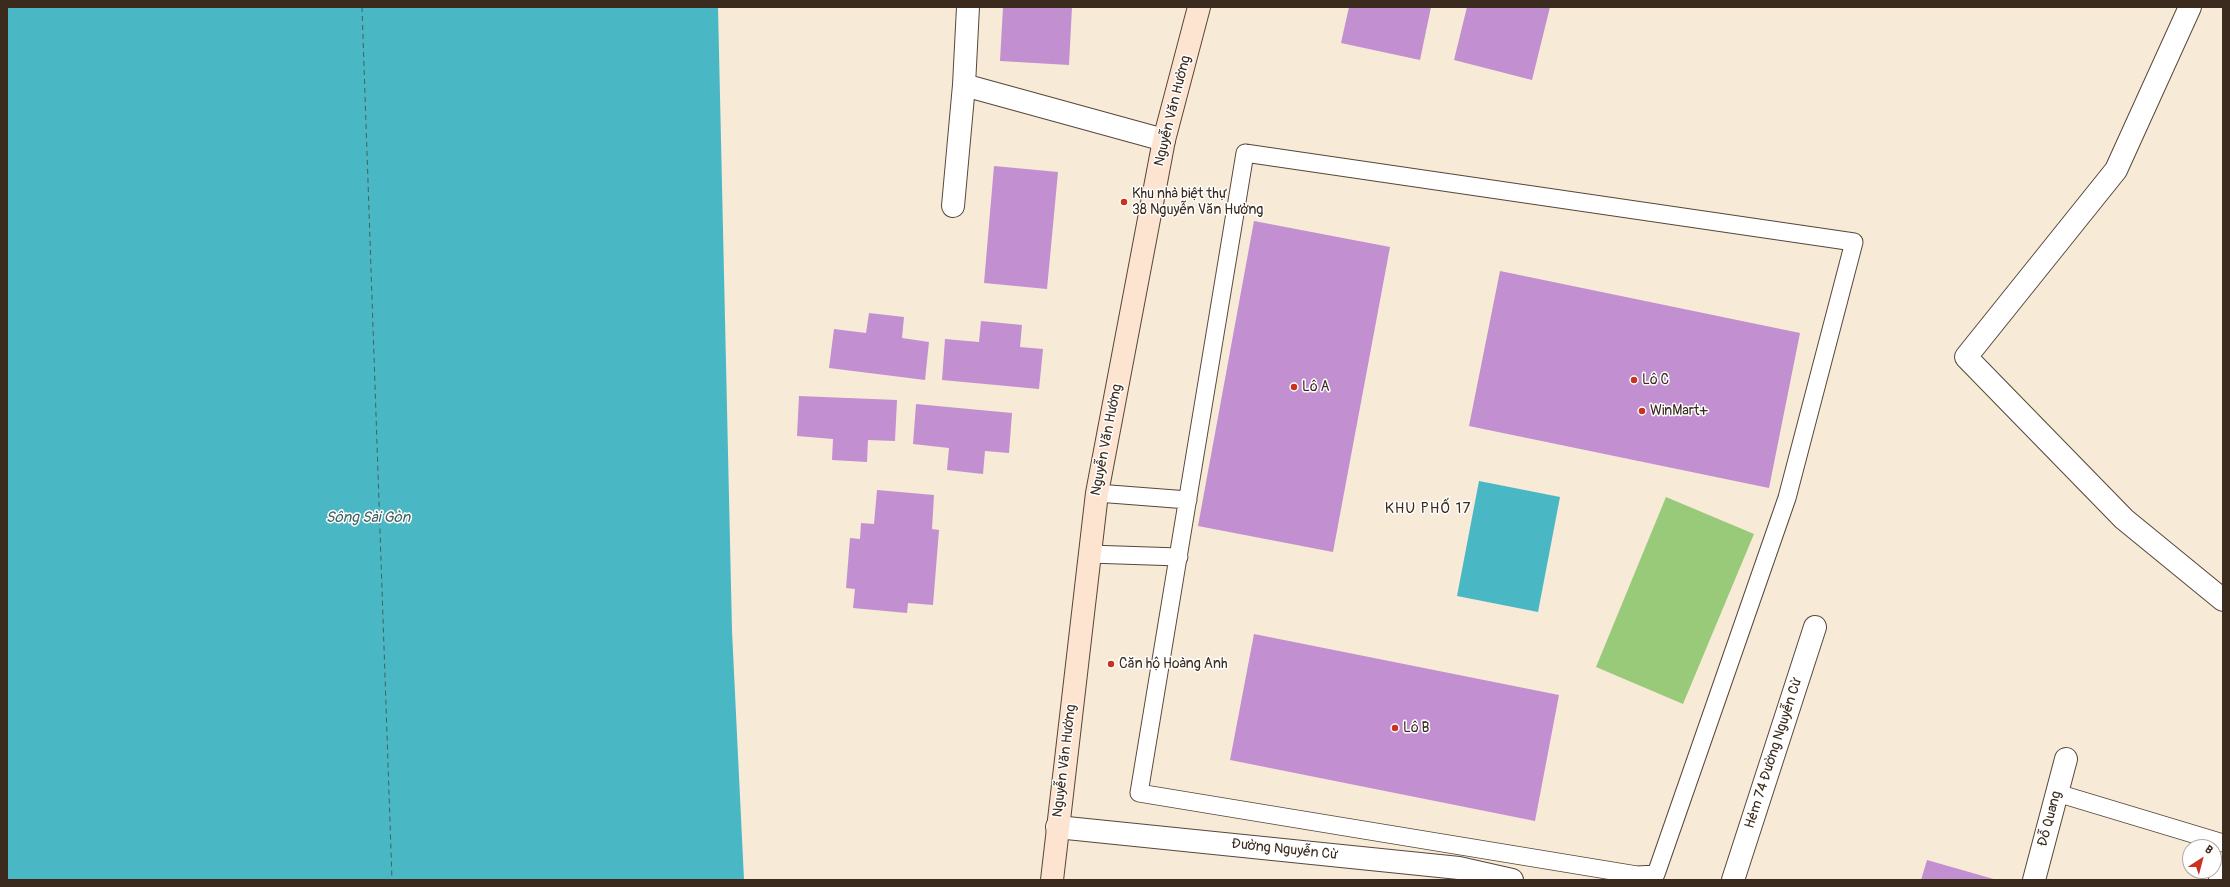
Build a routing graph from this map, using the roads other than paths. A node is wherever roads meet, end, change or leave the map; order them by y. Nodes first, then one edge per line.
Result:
1 (968, 7) edge
2 (1199, 7) edge
3 (2190, 7) edge
4 (964, 85) junction
5 (1164, 140) junction
6 (953, 206) dead end
7 (1097, 493) junction
8 (1188, 500) junction
9 (1089, 554) junction
10 (1179, 557) junction
11 (2223, 600) edge
12 (1815, 627) dead end
13 (2066, 759) dead end
14 (2057, 793) junction
15 (1057, 827) junction
16 (2223, 843) edge
17 (2223, 868) edge
18 (1636, 877) edge
19 (1052, 880) edge
20 (1512, 880) edge
21 (1733, 880) edge
22 (2034, 880) edge
23 (2220, 880) edge

1 - 4 street
2 - 5 main road, Nguyễn Văn Hưởng
3 - 11 street
4 - 5 street
4 - 6 street
5 - 7 main road, Nguyễn Văn Hưởng
7 - 8 lane
7 - 9 main road, Nguyễn Văn Hưởng
8 - 10 lane
8 - 18 lane
9 - 10 lane
9 - 15 main road, Nguyễn Văn Hưởng
10 - 18 lane
12 - 21 street, Hẻm 74 Đường Nguyễn Cừ
13 - 14 street, Đỗ Quang
14 - 16 lane
14 - 22 street, Đỗ Quang
15 - 19 main road, Nguyễn Văn Hưởng
15 - 20 street, Đường Nguyễn Cừ
17 - 23 street

